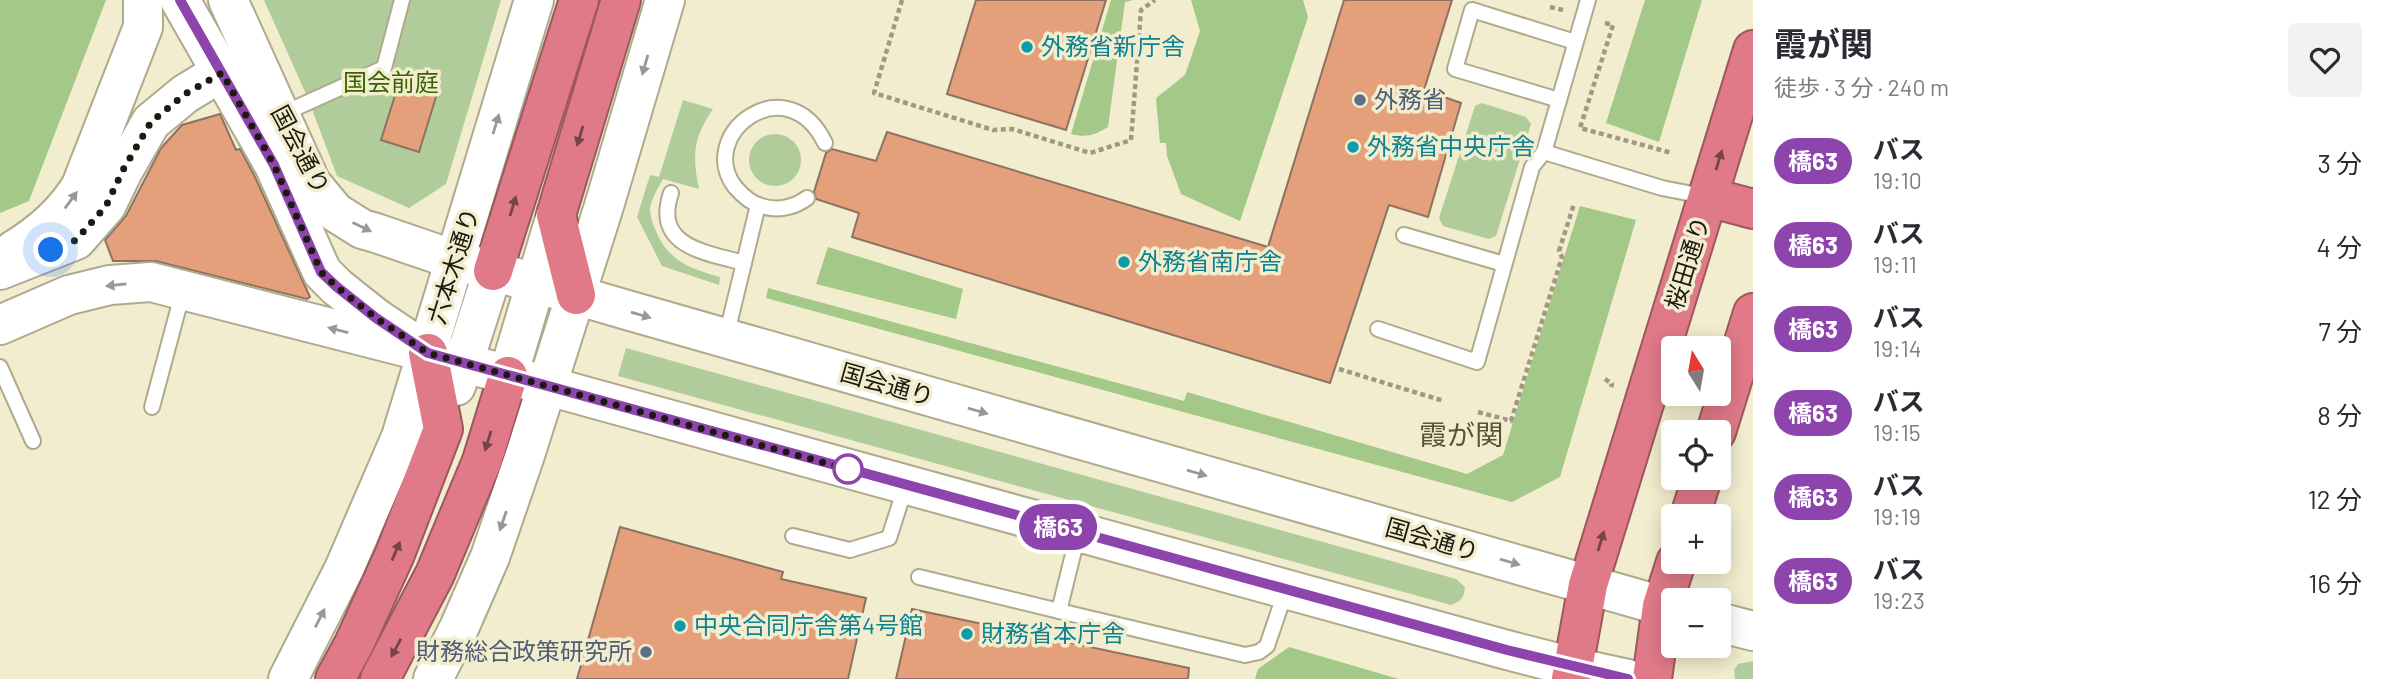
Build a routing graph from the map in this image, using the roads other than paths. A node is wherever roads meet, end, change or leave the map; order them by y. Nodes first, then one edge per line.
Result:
1 (143, 0) edge
2 (180, 0) edge
3 (228, 0) edge
4 (402, 0) edge
5 (534, 0) edge
6 (579, 0) edge
7 (621, 0) edge
8 (665, 0) edge
9 (1588, 0) edge
10 (1576, 43) junction
11 (1753, 50) edge
12 (237, 63) junction
13 (1559, 100) junction
14 (279, 115) junction
15 (825, 143) dead end
16 (1544, 152) junction
17 (671, 193) dead end
18 (1708, 197) junction
19 (807, 198) dead end
20 (758, 205) junction
21 (1753, 209) edge
22 (556, 215) junction
23 (1405, 235) dead end
24 (0, 258) edge
25 (455, 260) junction
26 (744, 263) junction
27 (1504, 264) junction
28 (0, 271) edge
29 (493, 271) junction
30 (535, 283) junction
31 (183, 290) junction
32 (576, 295) junction
33 (1753, 313) edge
34 (0, 326) edge
35 (1378, 330) dead end
36 (725, 338) junction
37 (445, 358) junction
38 (0, 367) edge
39 (508, 376) junction
40 (548, 387) junction
41 (152, 407) dead end
42 (1720, 420) edge
43 (33, 441) dead end
44 (906, 485) junction
45 (1078, 532) junction
46 (793, 536) dead end
47 (919, 577) dead end
48 (1588, 584) junction
49 (1286, 589) junction
50 (1661, 606) edge
51 (1059, 611) junction
52 (1731, 625) edge
53 (1753, 631) edge
54 (1661, 639) edge
55 (1572, 673) edge
56 (288, 679) edge
57 (335, 679) edge
58 (380, 679) edge
59 (433, 679) edge
60 (1628, 679) edge
61 (1652, 679) edge

24 -> 1 main road
2 - 12 main road, 国会通り
3 - 12 main road, 国会通り
4 - 14 lane
25 -> 5 main road, 六本木通り
29 -> 6 highway
7 -> 22 highway
8 -> 32 main road
9 - 10 lane
10 - 13 lane
10 - 13 lane
18 -> 11 highway, 桜田通り
12 - 14 main road, 国会通り
12 - 28 main road
12 - 37 main road, 国会通り
13 - 16 lane
14 -> 25 main road, 国会通り
15 - 20 lane
16 - 18 lane
16 - 27 lane
17 - 26 lane
18 - 21 highway
48 -> 18 highway, 桜田通り
19 - 20 lane
20 - 26 lane
22 - 30 main road
22 - 32 highway
23 - 27 lane
25 - 29 main road, 国会通り
25 - 37 main road, 六本木通り
26 - 36 lane
27 - 35 lane
29 - 30 main road, 国会通り
29 - 37 main road
30 - 32 main road, 国会通り
30 - 39 main road
31 -> 34 main road
37 -> 31 main road
31 - 41 lane
32 -> 36 main road, 国会通り
32 - 39 main road
32 - 40 main road
33 - 42 highway
36 -> 48 main road, 国会通り
37 - 39 main road, 国会通り
56 -> 37 main road, 六本木通り
57 -> 37 highway
38 - 43 lane
39 - 40 main road, 国会通り
39 -> 58 highway
40 - 44 main road, 国会通り
40 -> 59 main road
44 - 45 main road, 国会通り
44 - 46 lane
45 - 49 main road, 国会通り
45 - 51 lane
47 - 51 lane
48 - 50 main road, 国会通り
48 - 55 highway, 桜田通り
49 - 51 lane
49 - 55 main road, 国会通り
52 - 53 main road
54 - 61 highway
55 - 60 main road, 国会通り

